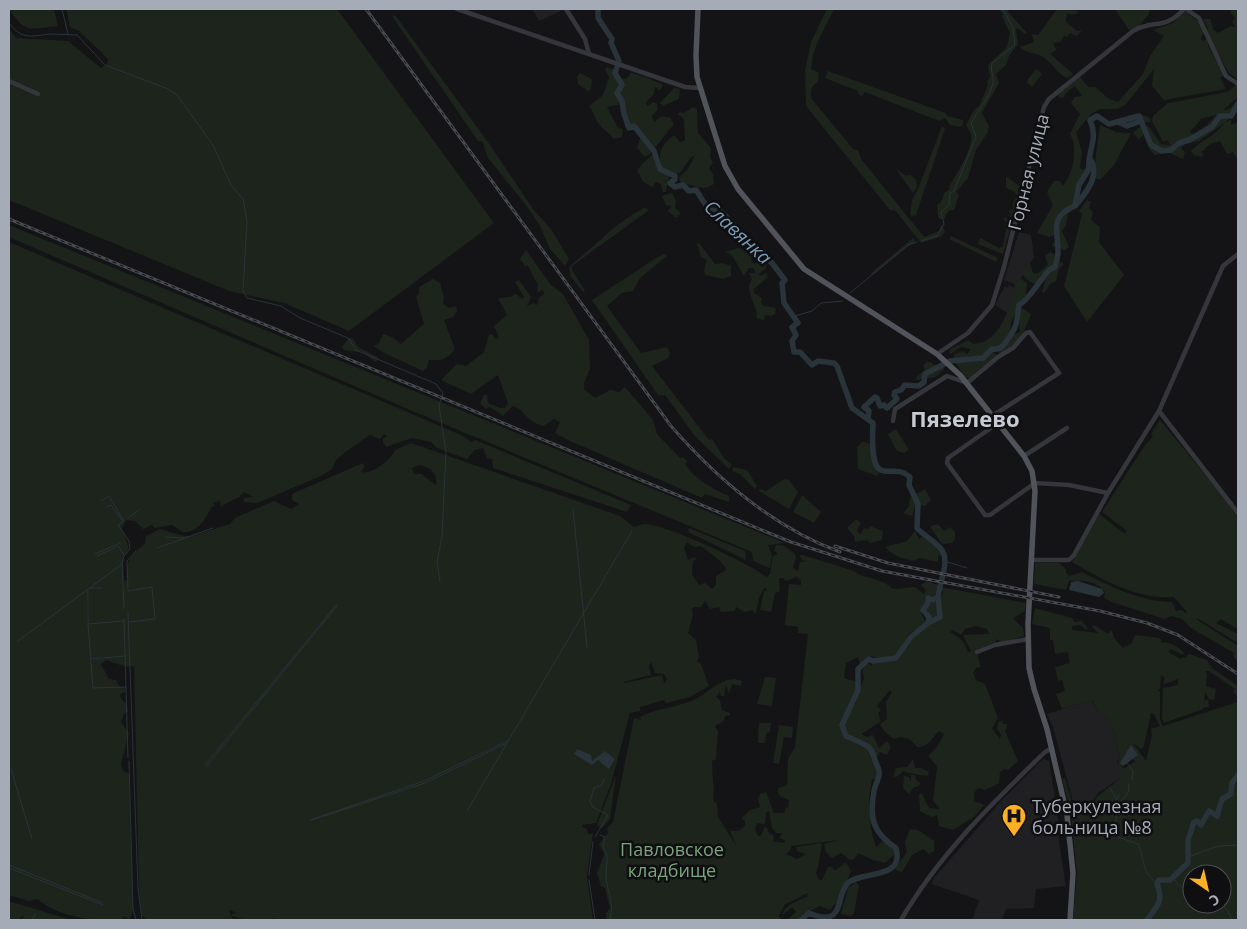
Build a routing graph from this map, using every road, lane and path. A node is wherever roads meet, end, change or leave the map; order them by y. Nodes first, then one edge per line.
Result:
1 (457, 9) edge
2 (566, 9) edge
3 (698, 9) edge
4 (1185, 9) edge
5 (589, 54) junction
6 (9, 82) edge
7 (1238, 84) edge
8 (700, 88) junction
9 (38, 94) dead end
10 (1238, 254) edge
11 (937, 354) junction
12 (967, 383) junction
13 (1159, 411) junction
14 (992, 416) junction
15 (893, 421) dead end
16 (998, 423) junction
17 (1067, 428) dead end
18 (1024, 456) junction
19 (1034, 483) junction
20 (1108, 493) junction
21 (1238, 513) edge
22 (1032, 560) junction
23 (1028, 639) junction
24 (977, 652) dead end
25 (1052, 748) junction
26 (901, 920) edge
27 (1070, 920) edge

1 - 5 street
2 - 5 street
3 - 8 main road
4 - 7 street
4 - 11 street, Горная улица
5 - 8 street
6 - 9 street
8 - 11 main road
10 - 13 street
11 - 12 main road
12 - 14 main road
12 - 14 street
12 - 15 street
13 - 20 street
13 - 21 street
14 - 16 main road
16 - 18 main road
16 - 19 street
17 - 18 street
18 - 19 main road
19 - 20 street
19 - 22 main road
20 - 22 street
22 - 23 main road
23 - 24 street
23 - 25 main road
25 - 26 street
25 - 27 main road

